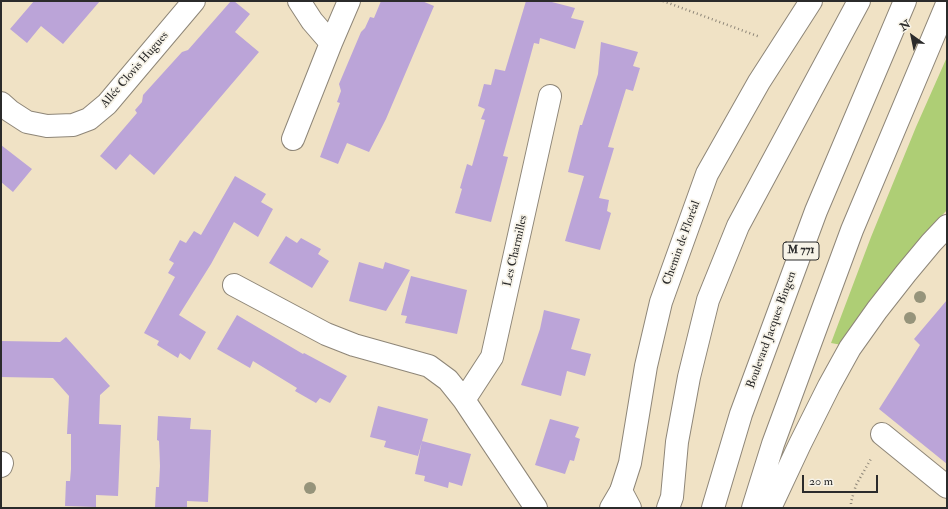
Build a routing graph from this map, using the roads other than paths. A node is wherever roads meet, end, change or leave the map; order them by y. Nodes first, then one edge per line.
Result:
1 (194, 1) edge
2 (299, 1) edge
3 (349, 1) edge
4 (812, 1) edge
5 (859, 1) edge
6 (905, 1) edge
7 (947, 4) edge
8 (331, 43) junction
9 (550, 96) dead end
10 (1, 103) edge
11 (293, 139) dead end
12 (947, 226) edge
13 (234, 285) dead end
14 (464, 400) junction
15 (886, 437) road end
16 (947, 487) edge
17 (621, 502) edge
18 (536, 508) edge
19 (668, 508) edge
20 (713, 508) edge
21 (753, 508) edge
22 (770, 508) edge

1 - 10 main road, Allée Clovis Hugues
2 - 8 main road
3 - 8 main road
4 - 17 main road, Chemin de Floréal
5 - 19 main road
6 - 20 main road, Boulevard Jacques Bingen / M 771
7 - 21 main road
8 - 11 main road
9 - 14 main road, Les Charmilles
12 - 22 main road
13 - 14 main road
14 - 18 main road
15 - 16 main road

